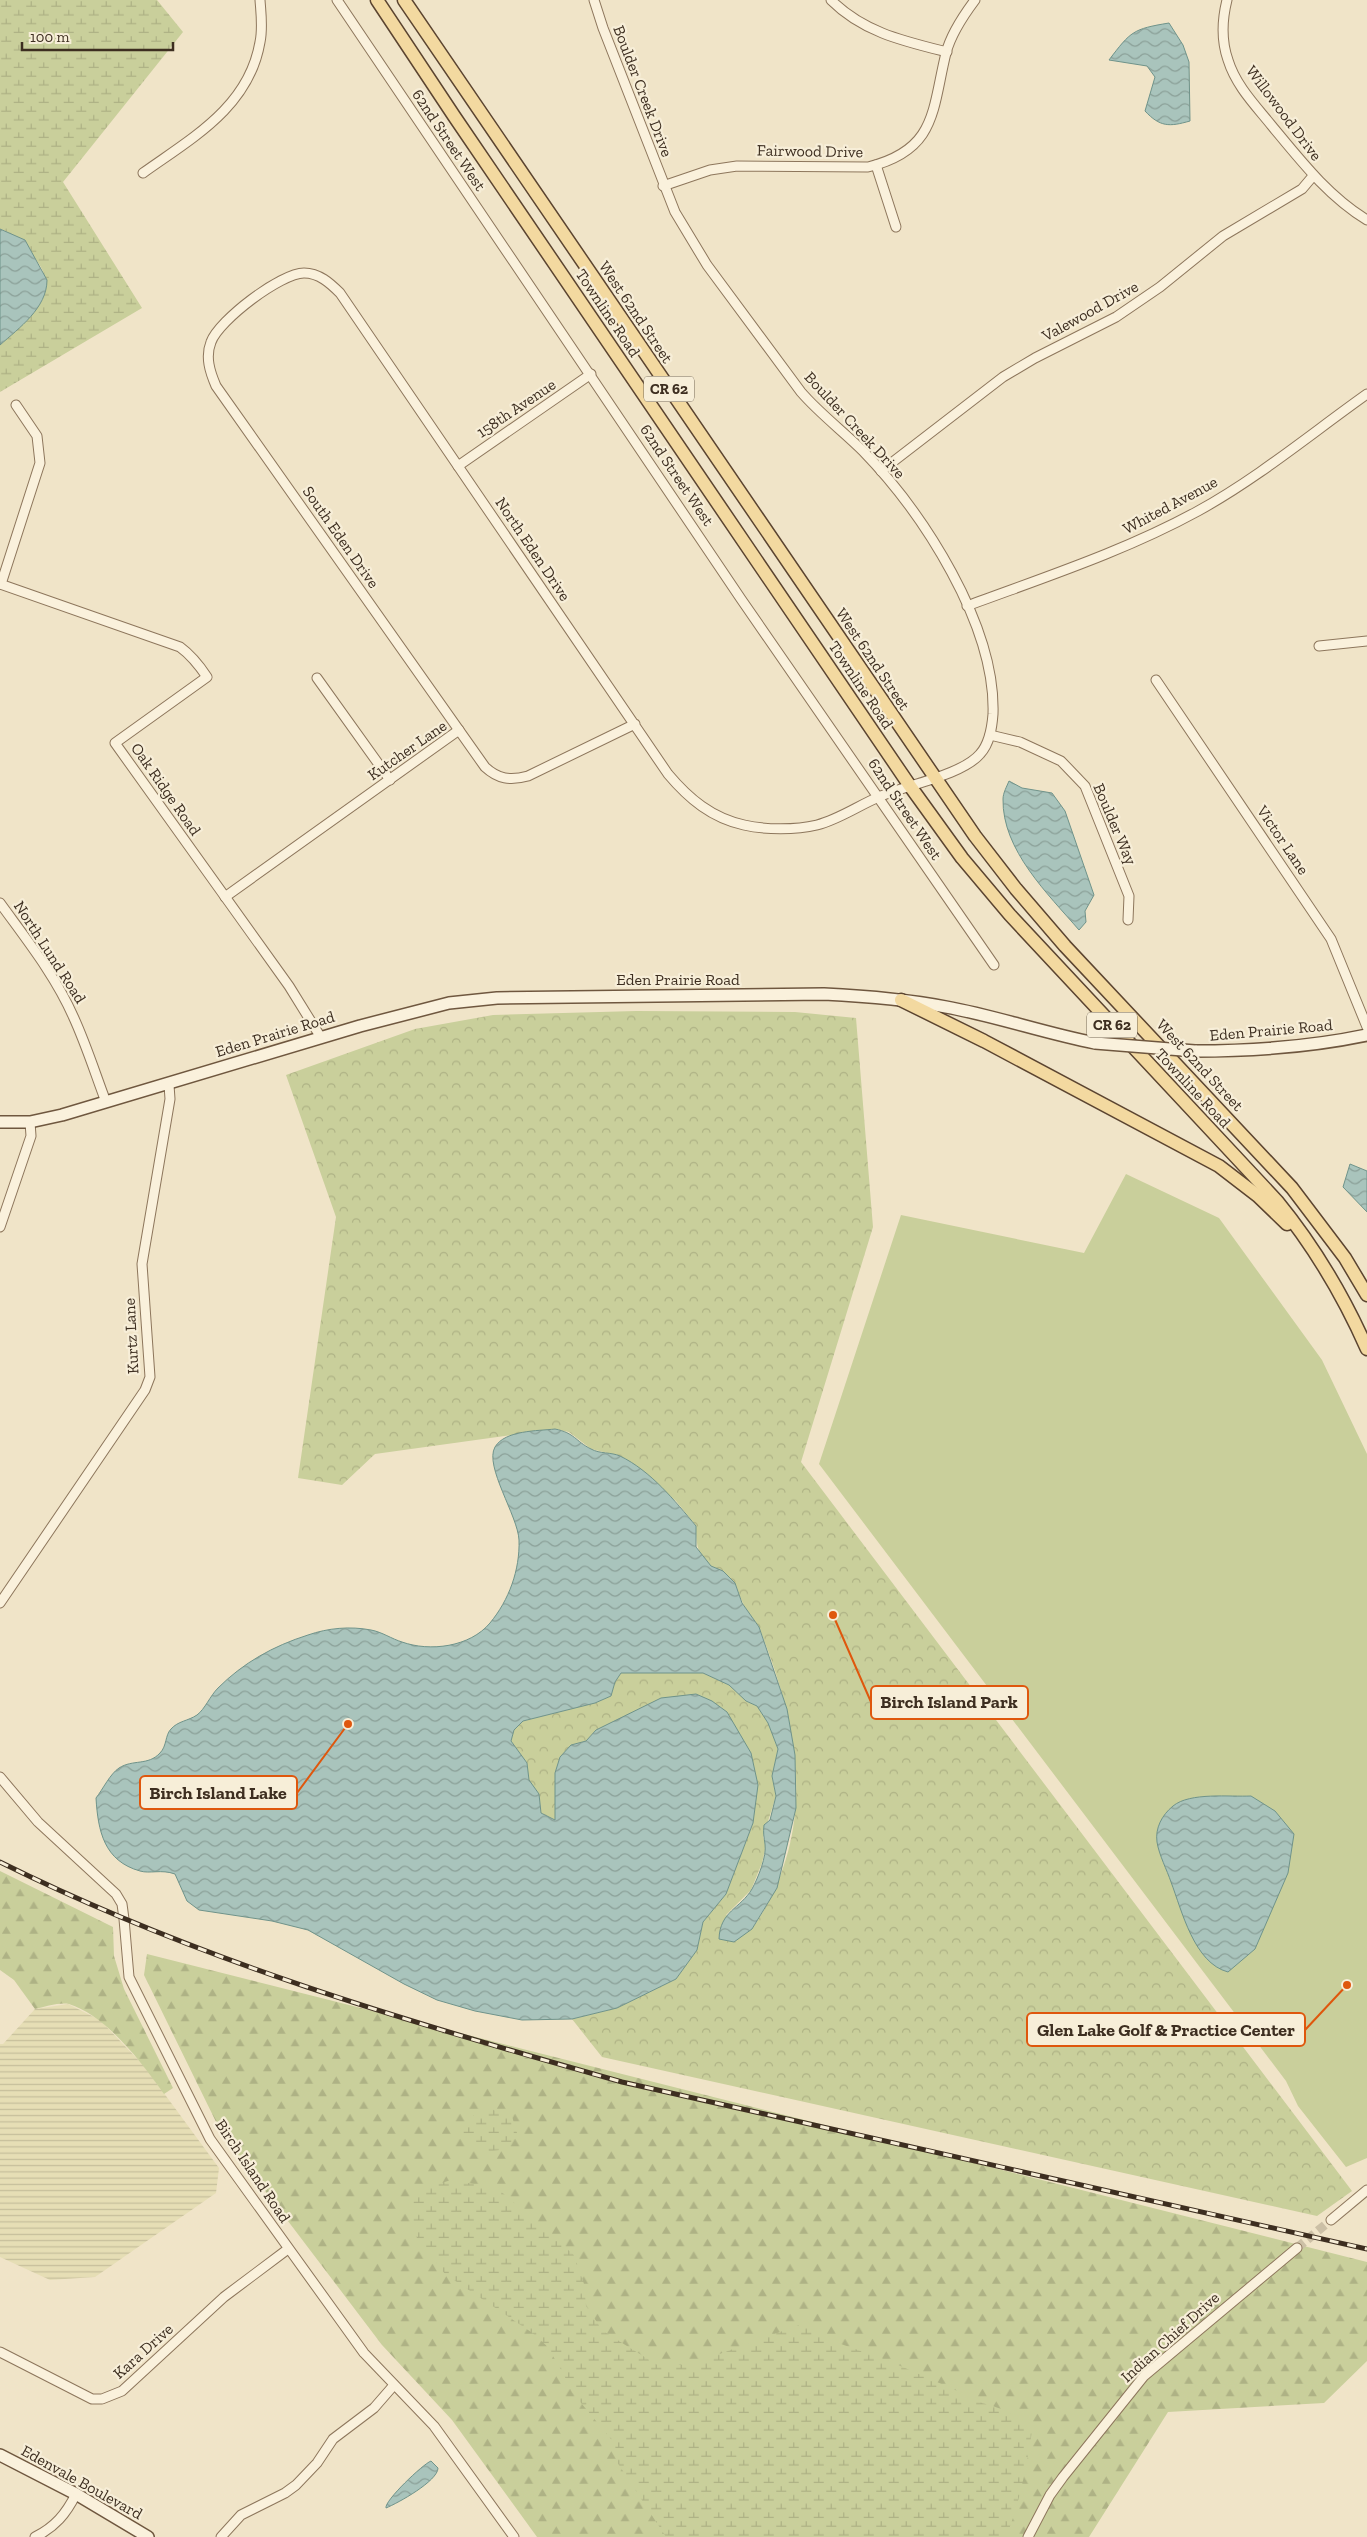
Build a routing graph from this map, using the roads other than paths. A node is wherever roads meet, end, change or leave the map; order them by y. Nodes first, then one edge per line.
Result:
1 (260, 0) edge
2 (337, 0) edge
3 (377, 0) edge
4 (404, 0) edge
5 (594, 0) edge
6 (831, 0) edge
7 (975, 0) edge
8 (1227, 0) edge
9 (946, 52) junction
10 (876, 165) junction
11 (143, 173) dead end
12 (1314, 176) junction
13 (663, 186) junction
14 (1367, 220) edge
15 (896, 227) dead end
16 (208, 357) joint
17 (591, 374) junction
18 (1367, 394) edge
19 (16, 405) dead end
20 (458, 466) junction
21 (881, 472) junction
22 (0, 584) edge
23 (967, 606) junction
24 (1367, 641) edge
25 (1319, 646) dead end
26 (317, 678) dead end
27 (1156, 680) dead end
28 (634, 724) junction
29 (459, 730) junction
30 (990, 735) junction
31 (934, 777) junction
32 (390, 780) junction
33 (910, 786) junction
34 (880, 797) junction
35 (225, 897) junction
36 (0, 903) edge
37 (1128, 920) dead end
38 (994, 965) dead end
39 (901, 1000) junction
40 (1367, 1027) edge
41 (1367, 1035) edge
42 (320, 1036) junction
43 (169, 1084) junction
44 (106, 1102) junction
45 (0, 1122) edge
46 (30, 1122) junction
47 (0, 1227) edge
48 (1317, 1260) junction
49 (1367, 1295) edge
50 (1367, 1348) edge
51 (0, 1603) edge
52 (0, 1777) edge
53 (1367, 2190) edge
54 (1331, 2220) tunnel mouth
55 (1298, 2248) tunnel mouth
56 (288, 2249) junction
57 (0, 2352) edge
58 (394, 2385) junction
59 (0, 2455) edge
60 (76, 2494) junction
61 (35, 2537) edge
62 (148, 2537) edge
63 (221, 2537) edge
64 (514, 2537) edge
65 (1028, 2537) edge

1 - 11 street
2 - 17 street, 62nd Street West
3 - 33 main road, Townline Road / CR 62
4 - 31 main road, West 62nd Street / CR 62
5 - 13 street, Boulder Creek Drive
6 - 9 street
7 - 9 street, Fairwood Drive
8 - 12 street, Willowood Drive
9 - 10 street, Fairwood Drive
10 - 13 street, Fairwood Drive
10 - 15 street
12 - 14 street, Willowood Drive
12 - 21 street, Valewood Drive
13 - 21 street, Boulder Creek Drive
16 - 20 street, North Eden Drive
16 - 29 street, South Eden Drive
17 - 20 street, 158th Avenue
17 - 34 street, 62nd Street West
18 - 23 street, Whited Avenue
19 - 22 street
20 - 28 street, North Eden Drive
21 - 23 street, Boulder Creek Drive
22 - 35 street, Oak Ridge Road
23 - 30 street, Boulder Creek Drive
24 - 25 street
26 - 32 street
27 - 40 street, Victor Lane
28 - 29 street, Kutcher Lane
28 - 34 street, North Eden Drive
29 - 32 street, Kutcher Lane
30 - 31 street, Boulder Creek Drive
30 - 37 street, Boulder Way
31 - 33 street, Boulder Creek Drive
31 - 49 main road, West 62nd Street / CR 62
32 - 35 street, Kutcher Lane
33 - 34 street, Boulder Creek Drive
33 - 48 main road, Townline Road / CR 62
34 - 38 street, 62nd Street West
35 - 42 street, Oak Ridge Road
36 - 44 street, North Lund Road
39 - 41 main road, Eden Prairie Road, bridge
39 - 42 main road, Eden Prairie Road
39 - 48 main road
42 - 43 main road, Eden Prairie Road
43 - 44 main road, Eden Prairie Road
43 - 51 street, Kurtz Lane
44 - 46 main road, Eden Prairie Road
45 - 46 main road, Eden Prairie Road
46 - 47 street
48 - 50 main road, Townline Road / CR 62
52 - 56 street, Birch Island Road
53 - 54 street
55 - 65 street, Indian Chief Drive
56 - 57 street, Kara Drive
56 - 58 street, Birch Island Road
58 - 63 street
58 - 64 street, Birch Island Road
59 - 60 main road, Edenvale Boulevard
60 - 61 street
60 - 62 main road, Edenvale Boulevard

